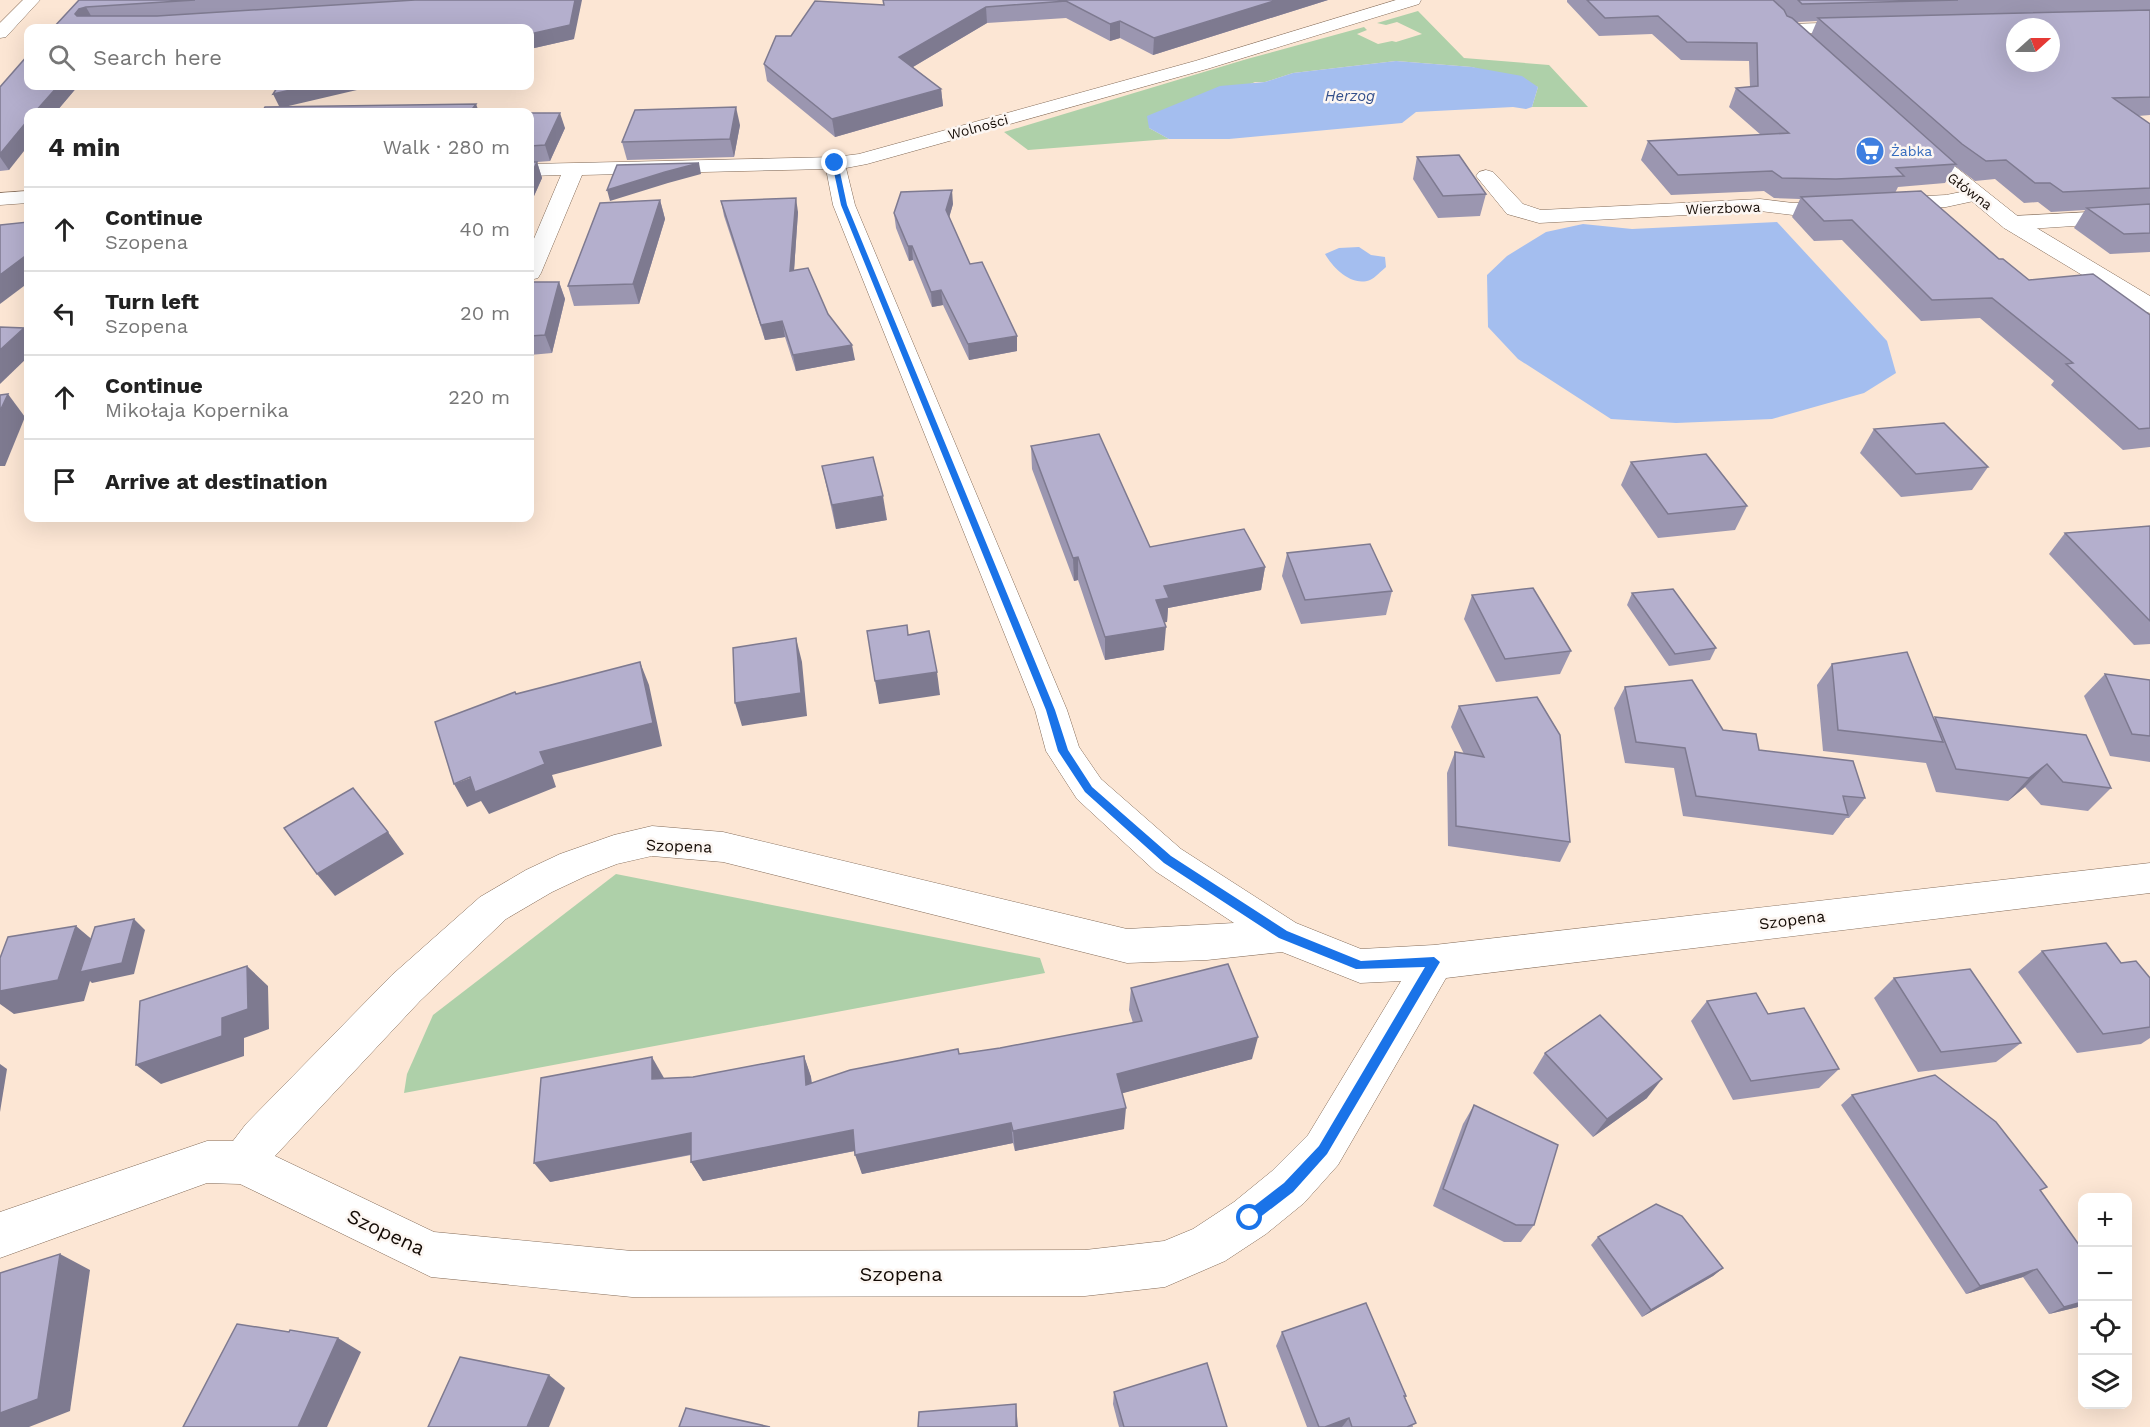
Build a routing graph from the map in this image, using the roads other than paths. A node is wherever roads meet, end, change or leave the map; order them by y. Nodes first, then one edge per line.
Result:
1 (32, 0) edge
2 (1413, 0) edge
3 (1366, 7) edge
4 (1771, 12) edge
5 (1877, 27) edge
6 (1788, 29) junction
7 (24, 33) edge
8 (0, 34) edge
9 (1804, 45) edge
10 (1898, 130) edge
11 (835, 163) junction
12 (574, 169) junction
13 (534, 170) edge
14 (1486, 176) dead end
15 (1976, 195) junction
16 (24, 197) edge
17 (0, 199) edge
18 (2150, 215) edge
19 (2012, 223) junction
20 (534, 264) edge
21 (2150, 306) edge
22 (2150, 878) edge
23 (1283, 935) junction
24 (1434, 962) junction
25 (243, 1163) junction
26 (0, 1235) edge

1 - 8 street
2 - 3 street, Wolności
3 - 11 street, Wolności
4 - 6 street
5 - 6 street
6 - 9 street
7 - 8 street
10 - 15 street, Główna
11 - 12 street, Wolności
11 - 23 street
12 - 13 street, Wolności
12 - 20 street
14 - 15 street, Wierzbowa
15 - 19 street, Główna
16 - 17 street
18 - 19 street
19 - 21 street, Główna
22 - 24 street, Szopena
23 - 24 street, Szopena
23 - 25 street, Szopena
24 - 25 street, Szopena
25 - 26 street, Szopena

